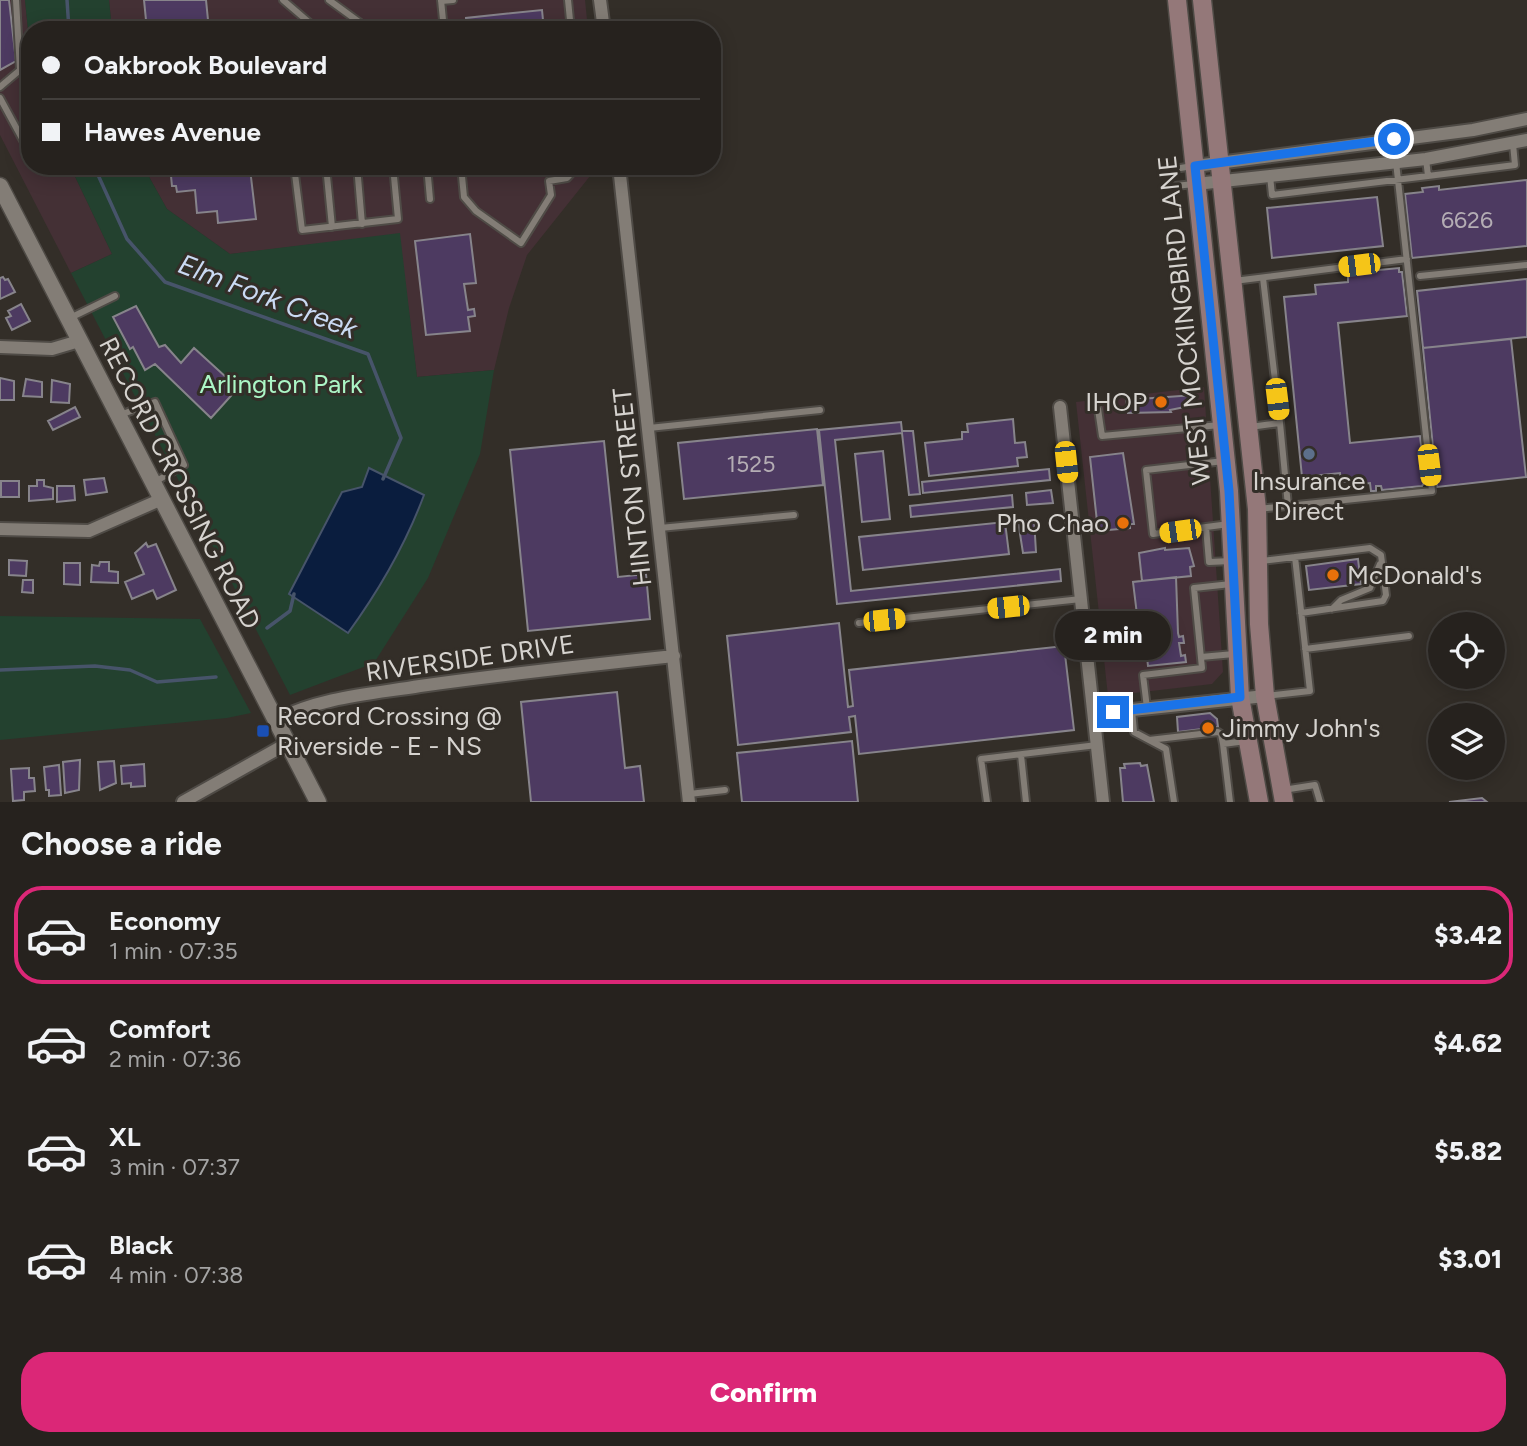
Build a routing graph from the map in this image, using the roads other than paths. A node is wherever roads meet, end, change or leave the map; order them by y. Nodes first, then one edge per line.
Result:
1 (16, 0) edge
2 (284, 0) edge
3 (329, 0) edge
4 (453, 0) edge
5 (568, 0) edge
6 (600, 0) edge
7 (1177, 0) edge
8 (1202, 0) edge
9 (441, 1) edge
10 (305, 19) joint
11 (307, 21) edge
12 (358, 21) edge
13 (443, 21) edge
14 (570, 21) edge
15 (603, 21) edge
16 (0, 87) edge
17 (0, 98) edge
18 (1527, 119) edge
19 (1394, 134) junction
20 (21, 137) edge
21 (1527, 140) edge
22 (1513, 143) junction
23 (1426, 159) junction
24 (1219, 162) junction
25 (1396, 162) junction
26 (1195, 166) junction
27 (1174, 169) dead end
28 (295, 175) edge
29 (327, 175) edge
30 (357, 175) edge
31 (394, 175) edge
32 (428, 175) edge
33 (462, 175) edge
34 (570, 175) edge
35 (620, 175) edge
36 (1270, 176) junction
37 (1428, 176) junction
38 (1398, 180) junction
39 (1221, 181) junction
40 (1196, 184) junction
41 (0, 186) edge
42 (1175, 186) dead end
43 (430, 199) dead end
44 (362, 224) junction
45 (332, 227) junction
46 (1407, 260) junction
47 (1527, 265) edge
48 (1420, 276) dead end
49 (1263, 278) junction
50 (1232, 281) junction
51 (115, 296) dead end
52 (68, 319) junction
53 (79, 341) junction
54 (0, 347) edge
55 (1060, 404) dead end
56 (1098, 409) dead end
57 (820, 410) dead end
58 (118, 416) junction
59 (1280, 423) junction
60 (1248, 427) junction
61 (649, 428) junction
62 (1222, 428) junction
63 (1226, 461) junction
64 (153, 483) junction
65 (162, 499) junction
66 (1288, 506) junction
67 (1256, 509) junction
68 (794, 515) dead end
69 (1231, 524) junction
70 (1206, 527) junction
71 (0, 528) edge
72 (660, 528) junction
73 (1295, 557) junction
74 (1381, 559) junction
75 (1232, 561) junction
76 (1258, 561) junction
77 (1233, 584) junction
78 (1081, 599) junction
79 (1331, 610) junction
80 (1301, 613) junction
81 (859, 623) dead end
82 (1409, 636) dead end
83 (1305, 649) junction
84 (1236, 654) junction
85 (674, 656) junction
86 (1201, 657) junction
87 (1265, 696) junction
88 (1240, 697) junction
89 (1147, 708) junction
90 (1132, 710) junction
91 (1094, 714) junction
92 (276, 720) junction
93 (1147, 740) junction
94 (1247, 741) junction
95 (288, 743) junction
96 (1223, 744) junction
97 (1097, 745) junction
98 (1021, 755) junction
99 (725, 790) dead end
100 (1283, 796) edge
101 (689, 798) edge
102 (183, 802) edge
103 (318, 802) edge
104 (987, 802) edge
105 (1026, 802) edge
106 (1103, 802) edge
107 (1174, 802) edge
108 (1230, 802) edge
109 (1259, 802) edge
110 (1320, 802) edge

1 - 16 lane
2 - 10 lane
3 - 12 lane
4 - 9 lane
5 - 14 lane
6 - 15 street
7 - 26 main road, WEST MOCKINGBIRD LANE
8 - 24 main road, WEST MOCKINGBIRD LANE
9 - 13 lane
10 - 11 lane
17 - 20 lane
18 - 19 street
19 - 24 street
19 - 25 street
21 - 22 street
22 - 23 street
22 - 37 lane
23 - 25 street
23 - 37 lane
24 - 26 street
24 - 39 main road, WEST MOCKINGBIRD LANE
25 - 36 street
25 - 38 lane
26 - 27 lane
26 - 40 main road, WEST MOCKINGBIRD LANE
28 - 45 lane
29 - 45 lane
30 - 44 lane
31 - 44 lane
32 - 43 lane
33 - 34 lane
35 - 61 street, HINTON STREET
36 - 38 lane
36 - 39 street
37 - 38 lane
38 - 46 lane
39 - 40 street
39 - 50 main road, WEST MOCKINGBIRD LANE
40 - 42 lane
40 - 62 main road, WEST MOCKINGBIRD LANE
41 - 52 street, RECORD CROSSING ROAD
44 - 45 lane
46 - 49 lane
46 - 66 lane
47 - 48 lane
49 - 50 lane
49 - 59 lane
50 - 60 main road, WEST MOCKINGBIRD LANE
51 - 52 lane
52 - 53 street, RECORD CROSSING ROAD
53 - 54 street
53 - 58 street, RECORD CROSSING ROAD
55 - 78 street
56 - 62 lane
57 - 61 lane
58 - 64 street, RECORD CROSSING ROAD
58 - 64 lane
59 - 60 lane
59 - 66 lane
60 - 62 main road
60 - 67 main road, WEST MOCKINGBIRD LANE
61 - 72 street, HINTON STREET
62 - 63 main road, WEST MOCKINGBIRD LANE
63 - 69 main road, WEST MOCKINGBIRD LANE
63 - 70 lane
64 - 65 street, RECORD CROSSING ROAD
65 - 71 street
65 - 92 street, RECORD CROSSING ROAD
66 - 67 lane
67 - 76 main road, WEST MOCKINGBIRD LANE
68 - 72 lane
69 - 70 lane
69 - 75 main road, WEST MOCKINGBIRD LANE
70 - 75 lane
72 - 85 street, HINTON STREET
73 - 74 lane
73 - 76 lane
73 - 80 lane
74 - 79 lane
74 - 79 lane
75 - 77 main road, WEST MOCKINGBIRD LANE
76 - 87 main road, WEST MOCKINGBIRD LANE
77 - 84 main road, WEST MOCKINGBIRD LANE
77 - 86 lane
78 - 81 lane
78 - 91 street
79 - 80 lane
80 - 83 lane
82 - 83 lane
83 - 87 lane
84 - 86 lane
84 - 88 main road, WEST MOCKINGBIRD LANE
85 - 92 street, RIVERSIDE DRIVE
85 - 101 street, HINTON STREET
86 - 89 lane
87 - 88 street
87 - 100 main road, WEST MOCKINGBIRD LANE
88 - 89 street
88 - 94 main road, WEST MOCKINGBIRD LANE
89 - 90 street
90 - 91 street
90 - 93 lane
91 - 97 street
92 - 95 street, RECORD CROSSING ROAD
93 - 96 lane
93 - 107 lane
94 - 96 lane
94 - 109 main road, WEST MOCKINGBIRD LANE
95 - 102 street
95 - 103 street, RECORD CROSSING ROAD
96 - 108 lane
97 - 98 lane
97 - 106 street
98 - 104 lane
98 - 105 lane
99 - 101 lane
100 - 110 lane

